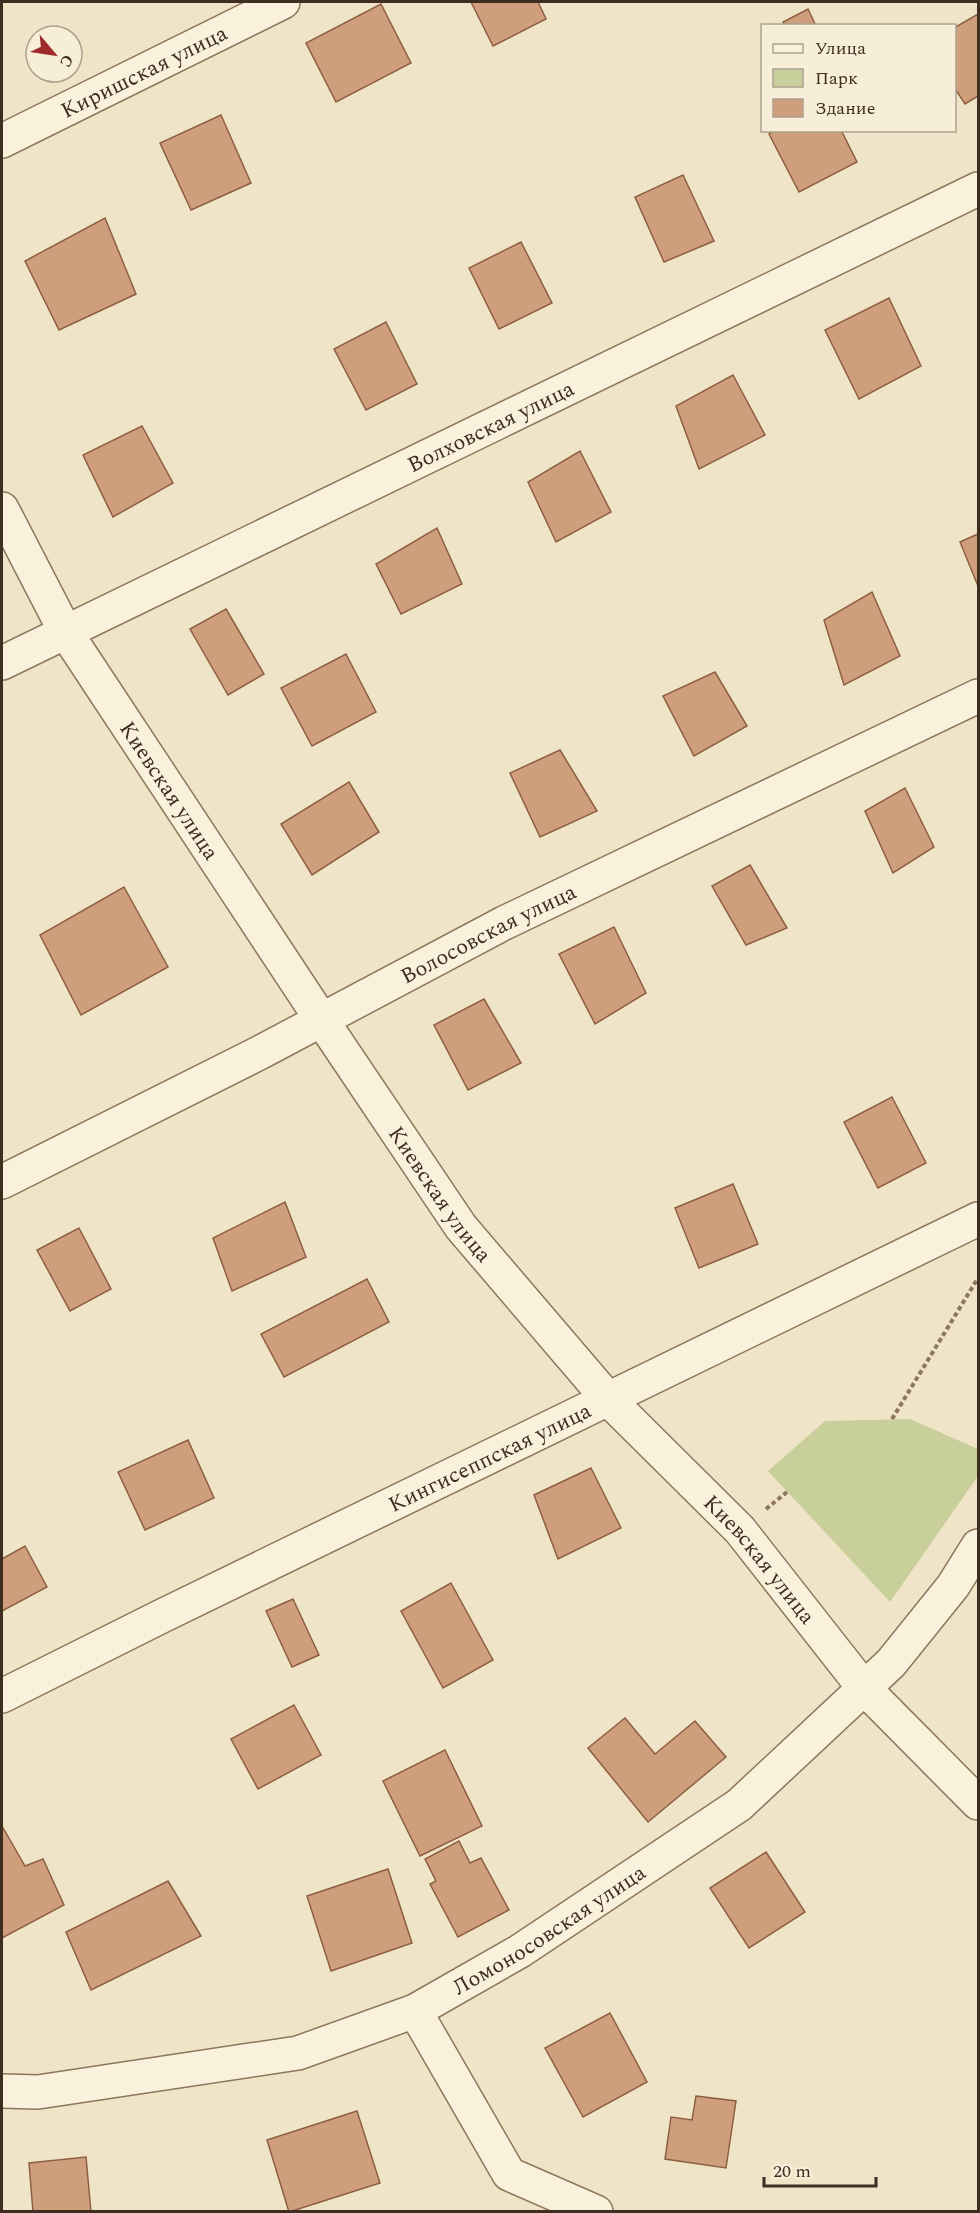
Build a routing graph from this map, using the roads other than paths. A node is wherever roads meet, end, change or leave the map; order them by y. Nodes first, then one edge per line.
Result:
1 (283, 2) edge
2 (2, 141) edge
3 (978, 189) edge
4 (2, 509) edge
5 (65, 631) junction
6 (2, 663) edge
7 (978, 696) edge
8 (321, 1019) junction
9 (2, 1182) edge
10 (978, 1219) edge
11 (608, 1399) junction
12 (978, 1546) edge
13 (864, 1688) junction
14 (2, 1696) edge
15 (978, 1803) edge
16 (415, 2011) junction
17 (2, 2091) edge
18 (596, 2211) edge

1 - 2 street, Киришская улица
3 - 5 street, Волховская улица
4 - 5 street, Киевская улица
5 - 6 street, Волховская улица
5 - 8 street, Киевская улица
7 - 8 street, Волосовская улица
8 - 9 street, Волосовская улица
8 - 11 street, Киевская улица
10 - 11 street, Кингисеппская улица
11 - 13 street, Киевская улица
11 - 14 street, Кингисеппская улица
12 - 13 street, Ломоносовская улица
13 - 15 street, Киевская улица
13 - 16 street, Ломоносовская улица
16 - 17 street, Ломоносовская улица
16 - 18 street

